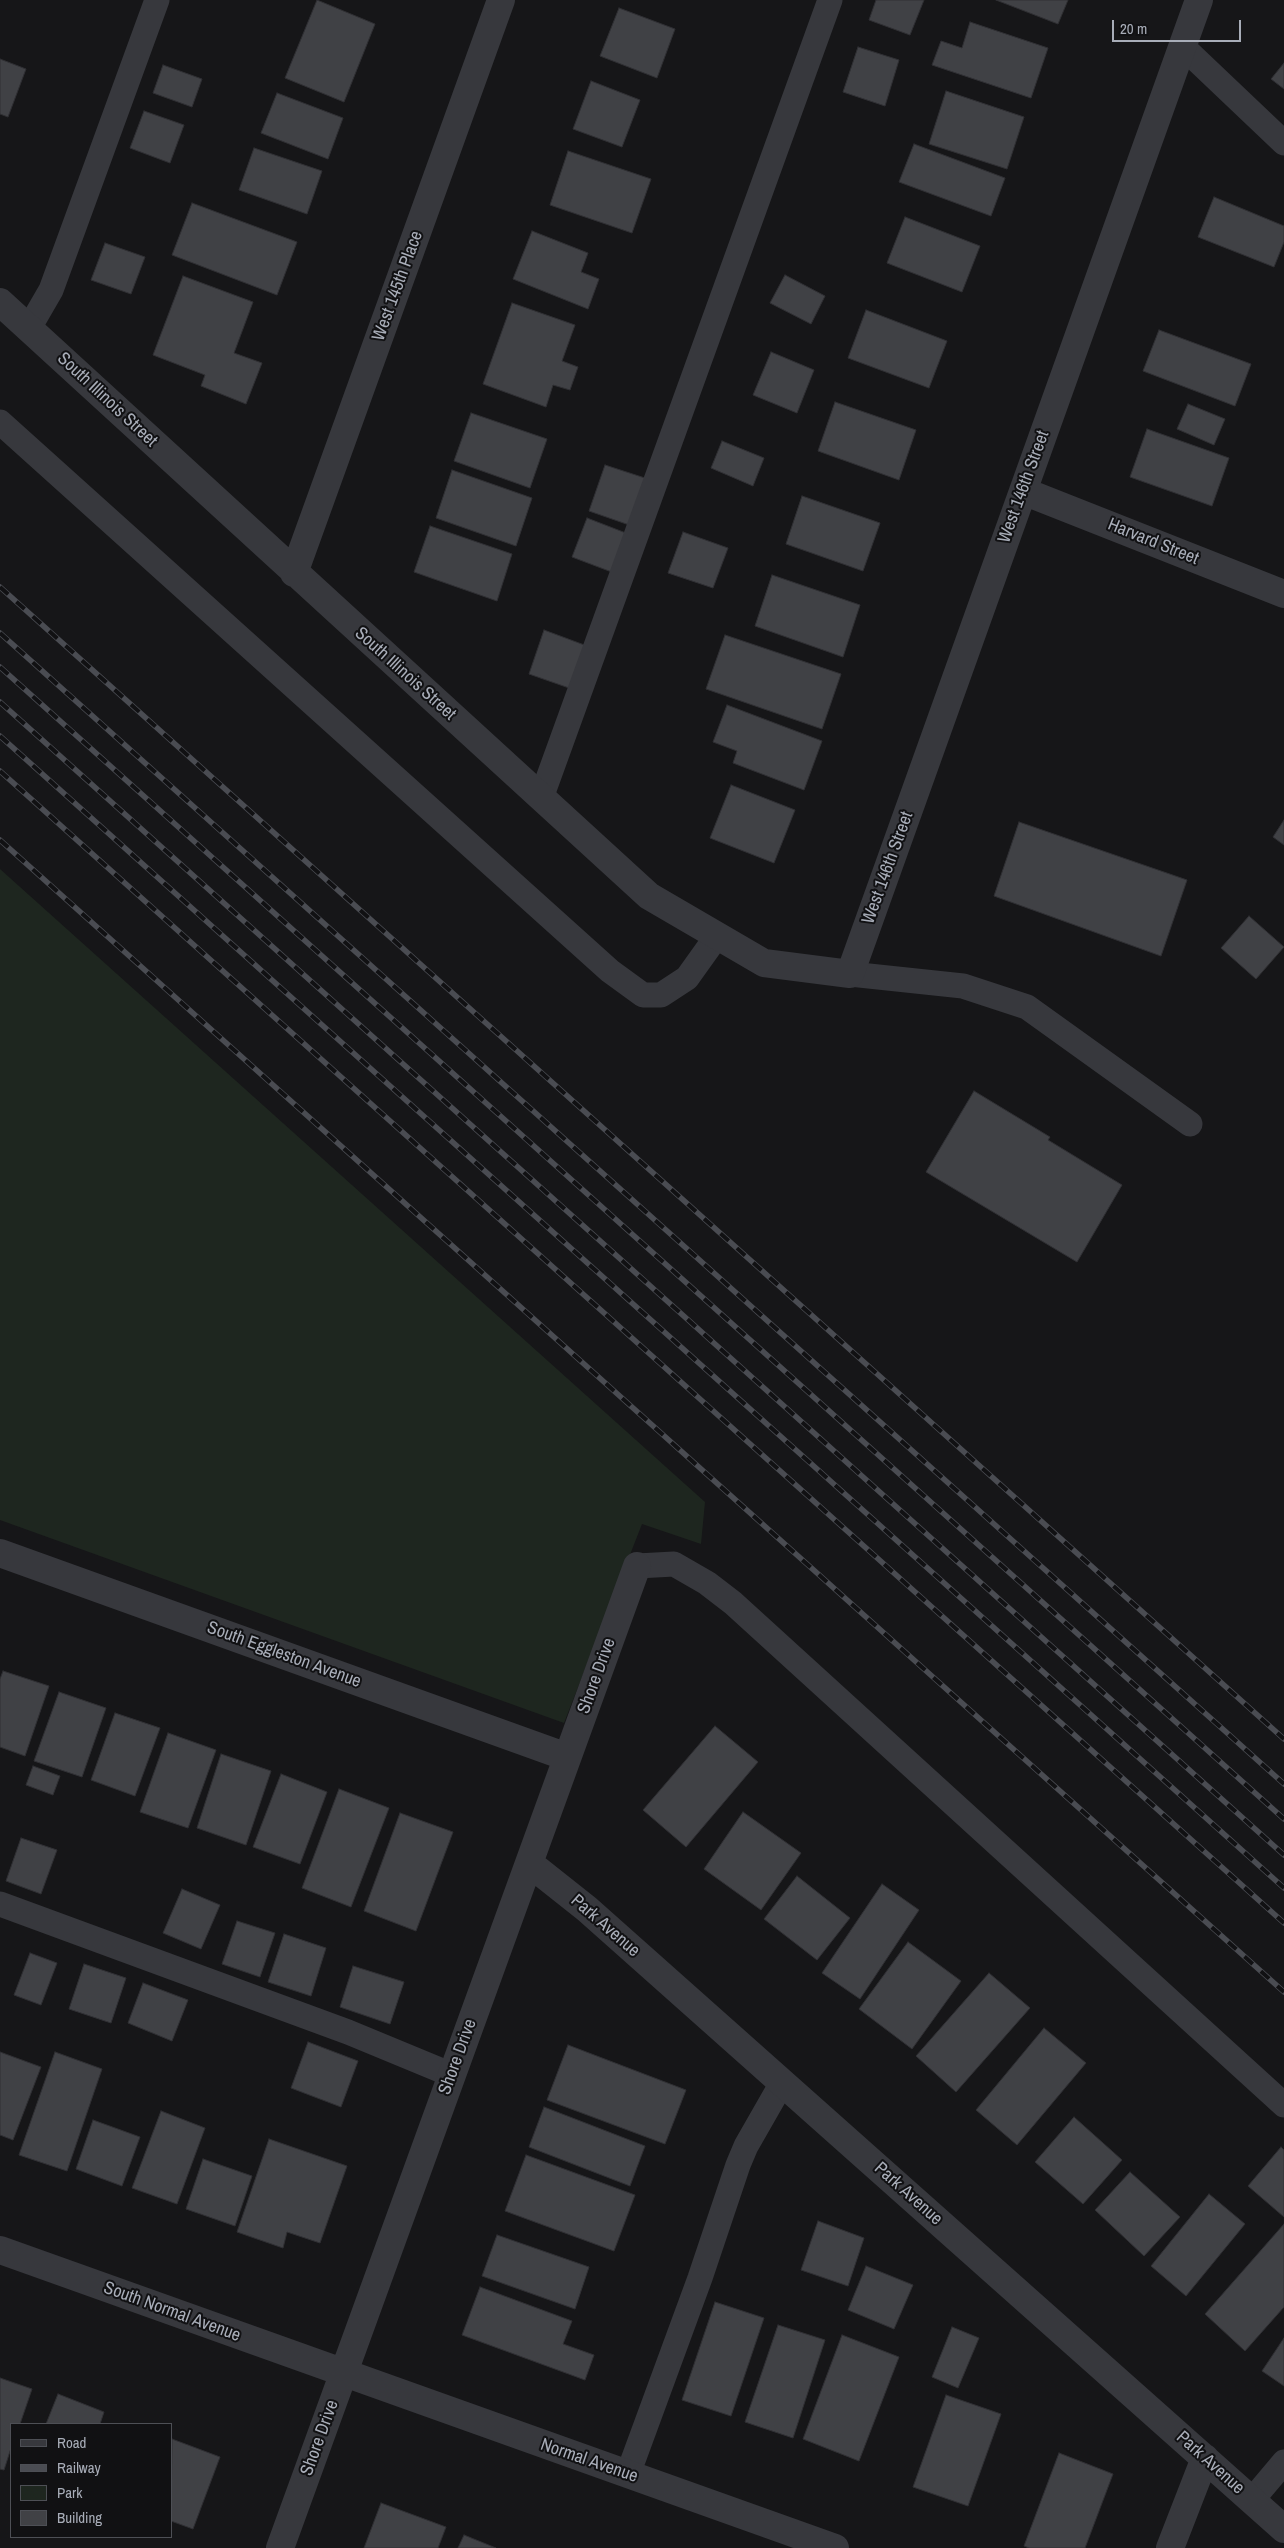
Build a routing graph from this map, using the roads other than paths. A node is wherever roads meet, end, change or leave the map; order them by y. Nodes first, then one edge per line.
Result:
1 (157, 0) edge
2 (501, 0) edge
3 (830, 0) edge
4 (1199, 0) edge
5 (1182, 46) junction
6 (1284, 143) edge
7 (0, 302) edge
8 (29, 328) junction
9 (0, 422) edge
10 (1023, 491) junction
11 (294, 573) junction
12 (1284, 594) edge
13 (541, 798) junction
14 (717, 936) junction
15 (850, 974) junction
16 (1190, 1124) dead end
17 (0, 1553) edge
18 (637, 1566) joint
19 (567, 1758) junction
20 (529, 1863) junction
21 (0, 1904) edge
22 (452, 2075) junction
23 (782, 2083) junction
24 (1284, 2105) edge
25 (0, 2250) edge
26 (343, 2374) junction
27 (1205, 2458) junction
28 (1284, 2462) edge
29 (628, 2474) junction
30 (1252, 2500) junction
31 (1284, 2529) edge
32 (280, 2548) edge
33 (835, 2548) edge
34 (1170, 2548) edge

1 - 8 lane
2 - 11 street, West 145th Place
3 - 13 lane
4 - 5 street, West 146th Street
5 - 6 lane
5 - 10 street, West 146th Street
7 - 8 street, South Illinois Street
8 - 11 street, South Illinois Street
9 - 14 lane
10 - 12 street, Harvard Street
10 - 15 street, West 146th Street
11 - 13 street, South Illinois Street
13 - 14 street, South Illinois Street
14 - 15 street, South Illinois Street
15 - 16 lane
17 - 19 street, South Eggleston Avenue
18 - 19 street, Shore Drive
18 - 24 lane
19 - 20 street, Shore Drive
20 - 22 street, Shore Drive
20 - 23 street, Park Avenue
21 - 22 lane
22 - 26 street, Shore Drive
23 - 27 street, Park Avenue
23 - 29 lane
25 - 26 street, South Normal Avenue
26 - 29 street, Normal Avenue
26 - 32 street, Shore Drive
27 - 30 street, Park Avenue
27 - 34 street
28 - 30 lane
29 - 33 street, Normal Avenue
30 - 31 street, Park Avenue

